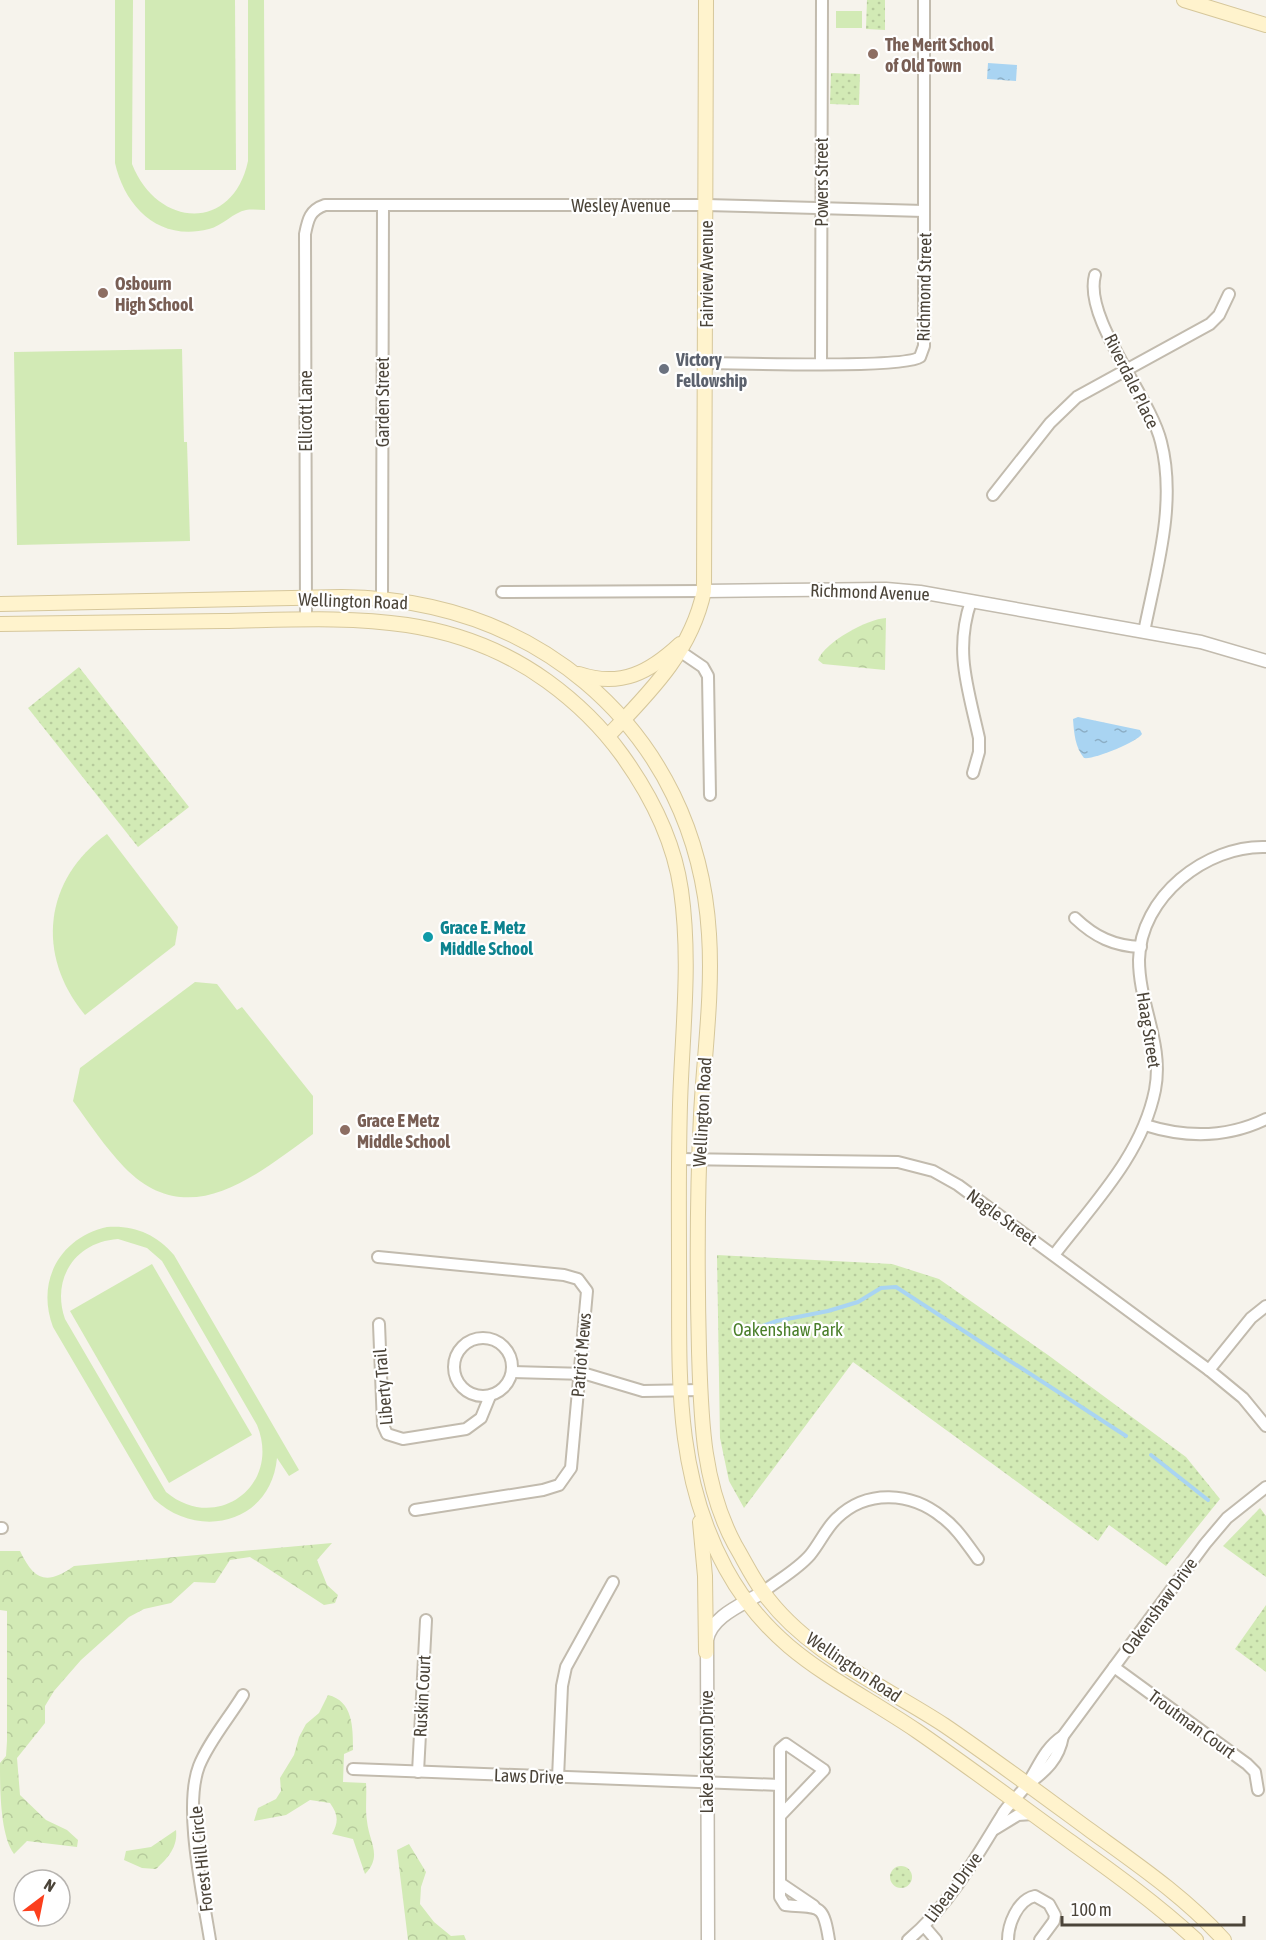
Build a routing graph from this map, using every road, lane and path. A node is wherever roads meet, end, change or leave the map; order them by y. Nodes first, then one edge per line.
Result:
1 (706, 0) edge
2 (822, 0) edge
3 (924, 0) edge
4 (1184, 0) edge
5 (1266, 25) edge
6 (383, 205) junction
7 (706, 205) junction
8 (318, 208) joint
9 (821, 209) junction
10 (924, 211) junction
11 (1095, 275) dead end
12 (1229, 294) dead end
13 (706, 363) junction
14 (821, 363) junction
15 (1126, 369) junction
16 (993, 495) dead end
17 (704, 591) junction
18 (502, 592) dead end
19 (306, 598) junction
20 (382, 598) junction
21 (971, 601) junction
22 (0, 604) edge
23 (306, 619) junction
24 (0, 624) edge
25 (1144, 632) junction
26 (688, 636) junction
27 (681, 652) junction
28 (1266, 661) edge
29 (571, 670) junction
30 (624, 719) junction
31 (608, 736) junction
32 (973, 772) dead end
33 (710, 795) dead end
34 (1266, 847) edge
35 (1075, 918) dead end
36 (1141, 947) junction
37 (1266, 1119) edge
38 (1145, 1125) junction
39 (680, 1159) junction
40 (699, 1159) junction
41 (1054, 1255) junction
42 (378, 1257) dead end
43 (1266, 1306) edge
44 (379, 1324) dead end
45 (1209, 1370) junction
46 (512, 1372) junction
47 (579, 1374) junction
48 (700, 1390) junction
49 (681, 1391) junction
50 (490, 1396) junction
51 (1266, 1426) edge
52 (1266, 1487) edge
53 (698, 1502) junction
54 (415, 1510) dead end
55 (978, 1559) dead end
56 (613, 1582) dead end
57 (763, 1592) junction
58 (746, 1602) junction
59 (426, 1620) dead end
60 (706, 1652) junction
61 (1114, 1667) junction
62 (243, 1695) dead end
63 (353, 1769) dead end
64 (418, 1772) junction
65 (558, 1778) junction
66 (705, 1782) junction
67 (1027, 1784) junction
68 (780, 1785) junction
69 (1258, 1790) dead end
70 (1015, 1801) junction
71 (1033, 1814) junction
72 (780, 1816) junction
73 (995, 1830) junction
74 (780, 1882) junction
75 (814, 1906) junction
76 (924, 1926) junction
77 (210, 1940) edge
78 (708, 1940) edge
79 (829, 1940) edge
80 (908, 1940) edge
81 (936, 1940) edge
82 (1008, 1940) edge
83 (1041, 1940) edge
84 (1196, 1940) edge
85 (1224, 1940) edge

1 - 7 main road, Fairview Avenue
2 - 9 street, Powers Street
3 - 10 street, Richmond Street
4 - 5 main road
6 - 7 street, Wesley Avenue
6 - 8 street, Wesley Avenue
6 - 20 street, Garden Street
7 - 9 street, Wesley Avenue
7 - 13 main road, Fairview Avenue
8 - 19 street, Ellicott Lane
9 - 10 street, Wesley Avenue
9 - 14 street, Powers Street
10 - 14 street, Richmond Street
11 - 15 street, Riverdale Place
12 - 15 street
13 - 14 street, Richmond Street
13 - 17 main road, Fairview Avenue
15 - 16 street
15 - 25 street, Riverdale Place
17 - 18 street, Richmond Avenue
17 - 21 street, Richmond Avenue
17 - 26 main road, Fairview Avenue
19 - 20 main road, Wellington Road
19 - 22 main road, Wellington Road
19 - 23 street, Ellicott Lane
20 - 29 main road, Wellington Road
21 - 25 street, Richmond Avenue
21 - 32 street
23 - 24 main road, Wellington Road
23 - 31 main road, Wellington Road
25 - 28 street, Richmond Avenue
26 - 27 main road, Fairview Avenue
26 - 29 main road
27 - 30 main road, Fairview Avenue
27 - 33 street
29 - 30 main road, Wellington Road
30 - 31 main road, Fairview Avenue
30 - 40 main road, Wellington Road
31 - 39 main road, Wellington Road
34 - 36 street, Haag Street
35 - 36 street
36 - 38 street, Haag Street
37 - 38 street
38 - 41 street, Haag Street
39 - 40 street, Nagle Street
39 - 49 main road, Wellington Road
40 - 41 street, Nagle Street
40 - 48 main road, Wellington Road
41 - 45 street, Nagle Street
42 - 47 street, Patriot Mews
43 - 45 street
44 - 50 street, Liberty Trail
45 - 51 street, Nagle Street
46 - 47 street
46 - 50 street, Liberty Trail
46 - 50 street
47 - 49 street
47 - 54 street, Patriot Mews
48 - 49 street
48 - 57 main road, Wellington Road
49 - 53 main road, Wellington Road
52 - 61 street, Oakenshaw Drive
53 - 58 main road, Wellington Road
53 - 60 main road
55 - 57 street
56 - 65 street
57 - 58 street, Lake Jackson Drive
57 - 67 main road, Wellington Road
58 - 60 street, Lake Jackson Drive
58 - 70 main road, Wellington Road
59 - 64 street, Ruskin Court
60 - 66 street, Lake Jackson Drive
61 - 67 street, Oakenshaw Drive
61 - 69 street, Troutman Court
62 - 77 street, Forest Hill Circle
63 - 64 street, Laws Drive
64 - 65 street, Laws Drive
65 - 66 street, Laws Drive
66 - 68 street, Laws Drive
66 - 78 street, Lake Jackson Drive
67 - 70 street, Oakenshaw Drive
67 - 85 main road, Wellington Road
68 - 72 street
68 - 72 street
70 - 71 main road, Wellington Road
70 - 73 street, Libeau Drive
71 - 73 street, Libeau Drive
71 - 84 main road, Wellington Road
72 - 74 street
73 - 76 street, Libeau Drive
74 - 75 street
74 - 75 street
75 - 79 street
76 - 80 street, Libeau Drive
76 - 81 street
82 - 83 street

